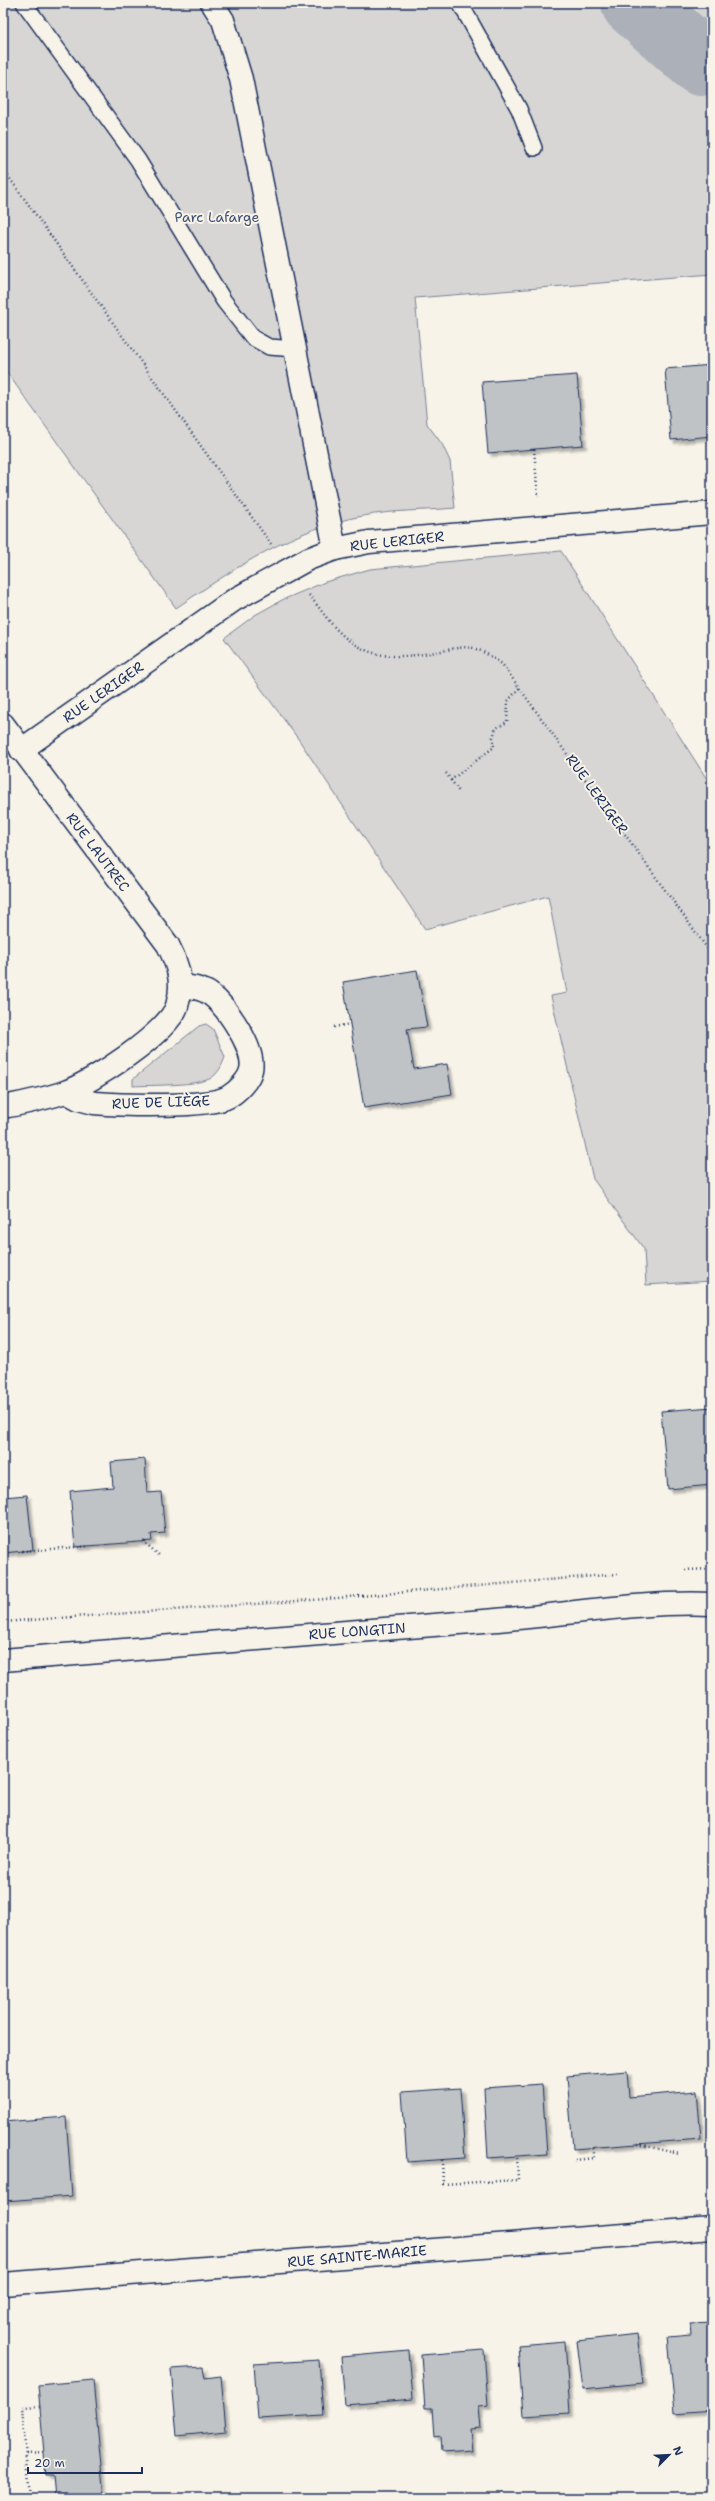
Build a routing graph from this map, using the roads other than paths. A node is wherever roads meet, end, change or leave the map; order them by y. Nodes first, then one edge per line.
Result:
1 (24, 3) edge
2 (212, 3) edge
3 (460, 3) edge
4 (534, 148) dead end
5 (296, 348) junction
6 (712, 513) edge
7 (335, 549) junction
8 (3, 724) edge
9 (21, 750) junction
10 (181, 986) junction
11 (66, 1092) junction
12 (3, 1107) edge
13 (712, 1604) edge
14 (3, 1660) edge
15 (712, 2228) edge
16 (3, 2284) edge

1 - 5 lane
2 - 5 street
3 - 4 lane
5 - 7 street
6 - 7 street, RUE LERIGER
7 - 9 street, RUE LERIGER
8 - 9 street, RUE LAUTREC
9 - 10 street, RUE LAUTREC
10 - 11 street
10 - 11 street, RUE DE LIÈGE
11 - 12 street
13 - 14 street, RUE LONGTIN
15 - 16 street, RUE SAINTE-MARIE

